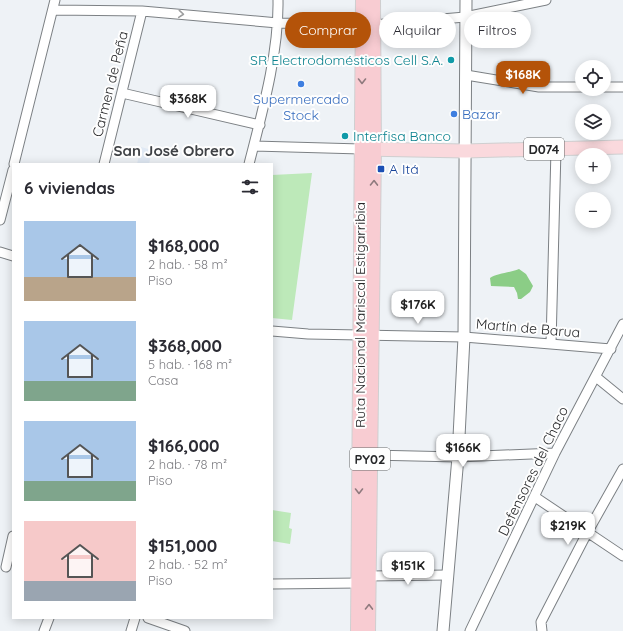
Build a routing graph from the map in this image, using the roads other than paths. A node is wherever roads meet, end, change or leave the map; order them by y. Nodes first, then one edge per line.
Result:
1 (55, 0) edge
2 (278, 0) edge
3 (363, 0) edge
4 (373, 0) edge
5 (466, 0) edge
6 (546, 0) edge
7 (54, 10) junction
8 (142, 11) junction
9 (365, 12) edge
10 (370, 12) edge
11 (465, 12) edge
12 (489, 12) edge
13 (464, 17) edge
14 (278, 23) junction
15 (285, 23) edge
16 (371, 24) edge
17 (367, 48) edge
18 (466, 48) edge
19 (466, 75) junction
20 (575, 87) edge
21 (611, 87) edge
22 (623, 87) edge
23 (122, 93) junction
24 (260, 125) junction
25 (254, 146) junction
26 (623, 148) edge
27 (368, 149) junction
28 (556, 149) junction
29 (465, 151) junction
30 (14, 163) edge
31 (104, 163) edge
32 (249, 163) edge
33 (12, 174) edge
34 (0, 220) edge
35 (0, 252) edge
36 (12, 256) edge
37 (623, 324) edge
38 (273, 331) edge
39 (365, 335) junction
40 (464, 337) junction
41 (551, 344) junction
42 (611, 349) junction
43 (596, 377) junction
44 (623, 399) edge
45 (555, 452) junction
46 (370, 456) junction
47 (458, 458) junction
48 (623, 469) edge
49 (535, 497) junction
50 (587, 533) junction
51 (12, 540) edge
52 (623, 556) edge
53 (6, 567) edge
54 (448, 575) junction
55 (364, 580) junction
56 (273, 584) edge
57 (49, 619) edge
58 (135, 619) edge
59 (151, 619) edge
60 (44, 631) edge
61 (131, 631) edge
62 (185, 631) edge
63 (358, 631) edge
64 (368, 631) edge
65 (443, 631) edge
66 (470, 631) edge
67 (542, 631) edge

1 - 7 street
2 - 14 street
3 - 9 highway, Ruta Nacional Mariscal Estigarribia / PY02
4 - 10 highway, Ruta Nacional Mariscal Estigarribia / PY02
5 - 11 street
6 - 12 street
7 - 8 street
7 - 30 street
8 -> 14 street
8 - 23 street, Carmen de Peña
13 - 16 street
14 - 15 street
14 - 24 street
17 - 27 highway, Ruta Nacional Mariscal Estigarribia / PY02
18 - 19 street
19 - 20 street
19 - 29 street
21 - 22 street
23 - 24 street
23 - 31 street, Carmen de Peña
24 - 25 street
25 - 27 street
25 - 32 street
26 - 28 main road, D074
27 - 29 main road, D074
27 - 39 highway, Ruta Nacional Mariscal Estigarribia / PY02
28 - 29 main road, D074
28 - 41 street
29 - 40 street
33 - 34 street
35 - 36 street
37 - 42 street, Defensores del Chaco
38 - 39 street, Martín de Barua
39 - 40 street, Martín de Barua
39 - 46 highway, Ruta Nacional Mariscal Estigarribia / PY02
39 -> 55 highway, Ruta Nacional Mariscal Estigarribia / PY02
40 - 41 street, Martín de Barua
40 - 47 street
41 - 42 street, Martín de Barua
42 - 43 street, Defensores del Chaco
43 - 44 street
43 - 45 street, Defensores del Chaco
45 - 47 street
45 - 49 street, Defensores del Chaco
46 - 47 street
46 - 55 highway, Ruta Nacional Mariscal Estigarribia / PY02
47 - 54 street
48 - 50 street
49 - 50 street
49 - 66 street, Defensores del Chaco
50 - 52 street
50 - 67 street
51 - 53 street
54 - 55 street
54 - 65 street
55 - 56 street
55 - 63 highway, Ruta Nacional Mariscal Estigarribia / PY02
64 -> 55 highway, Ruta Nacional Mariscal Estigarribia / PY02
57 - 60 street
58 - 61 street
59 - 62 street

